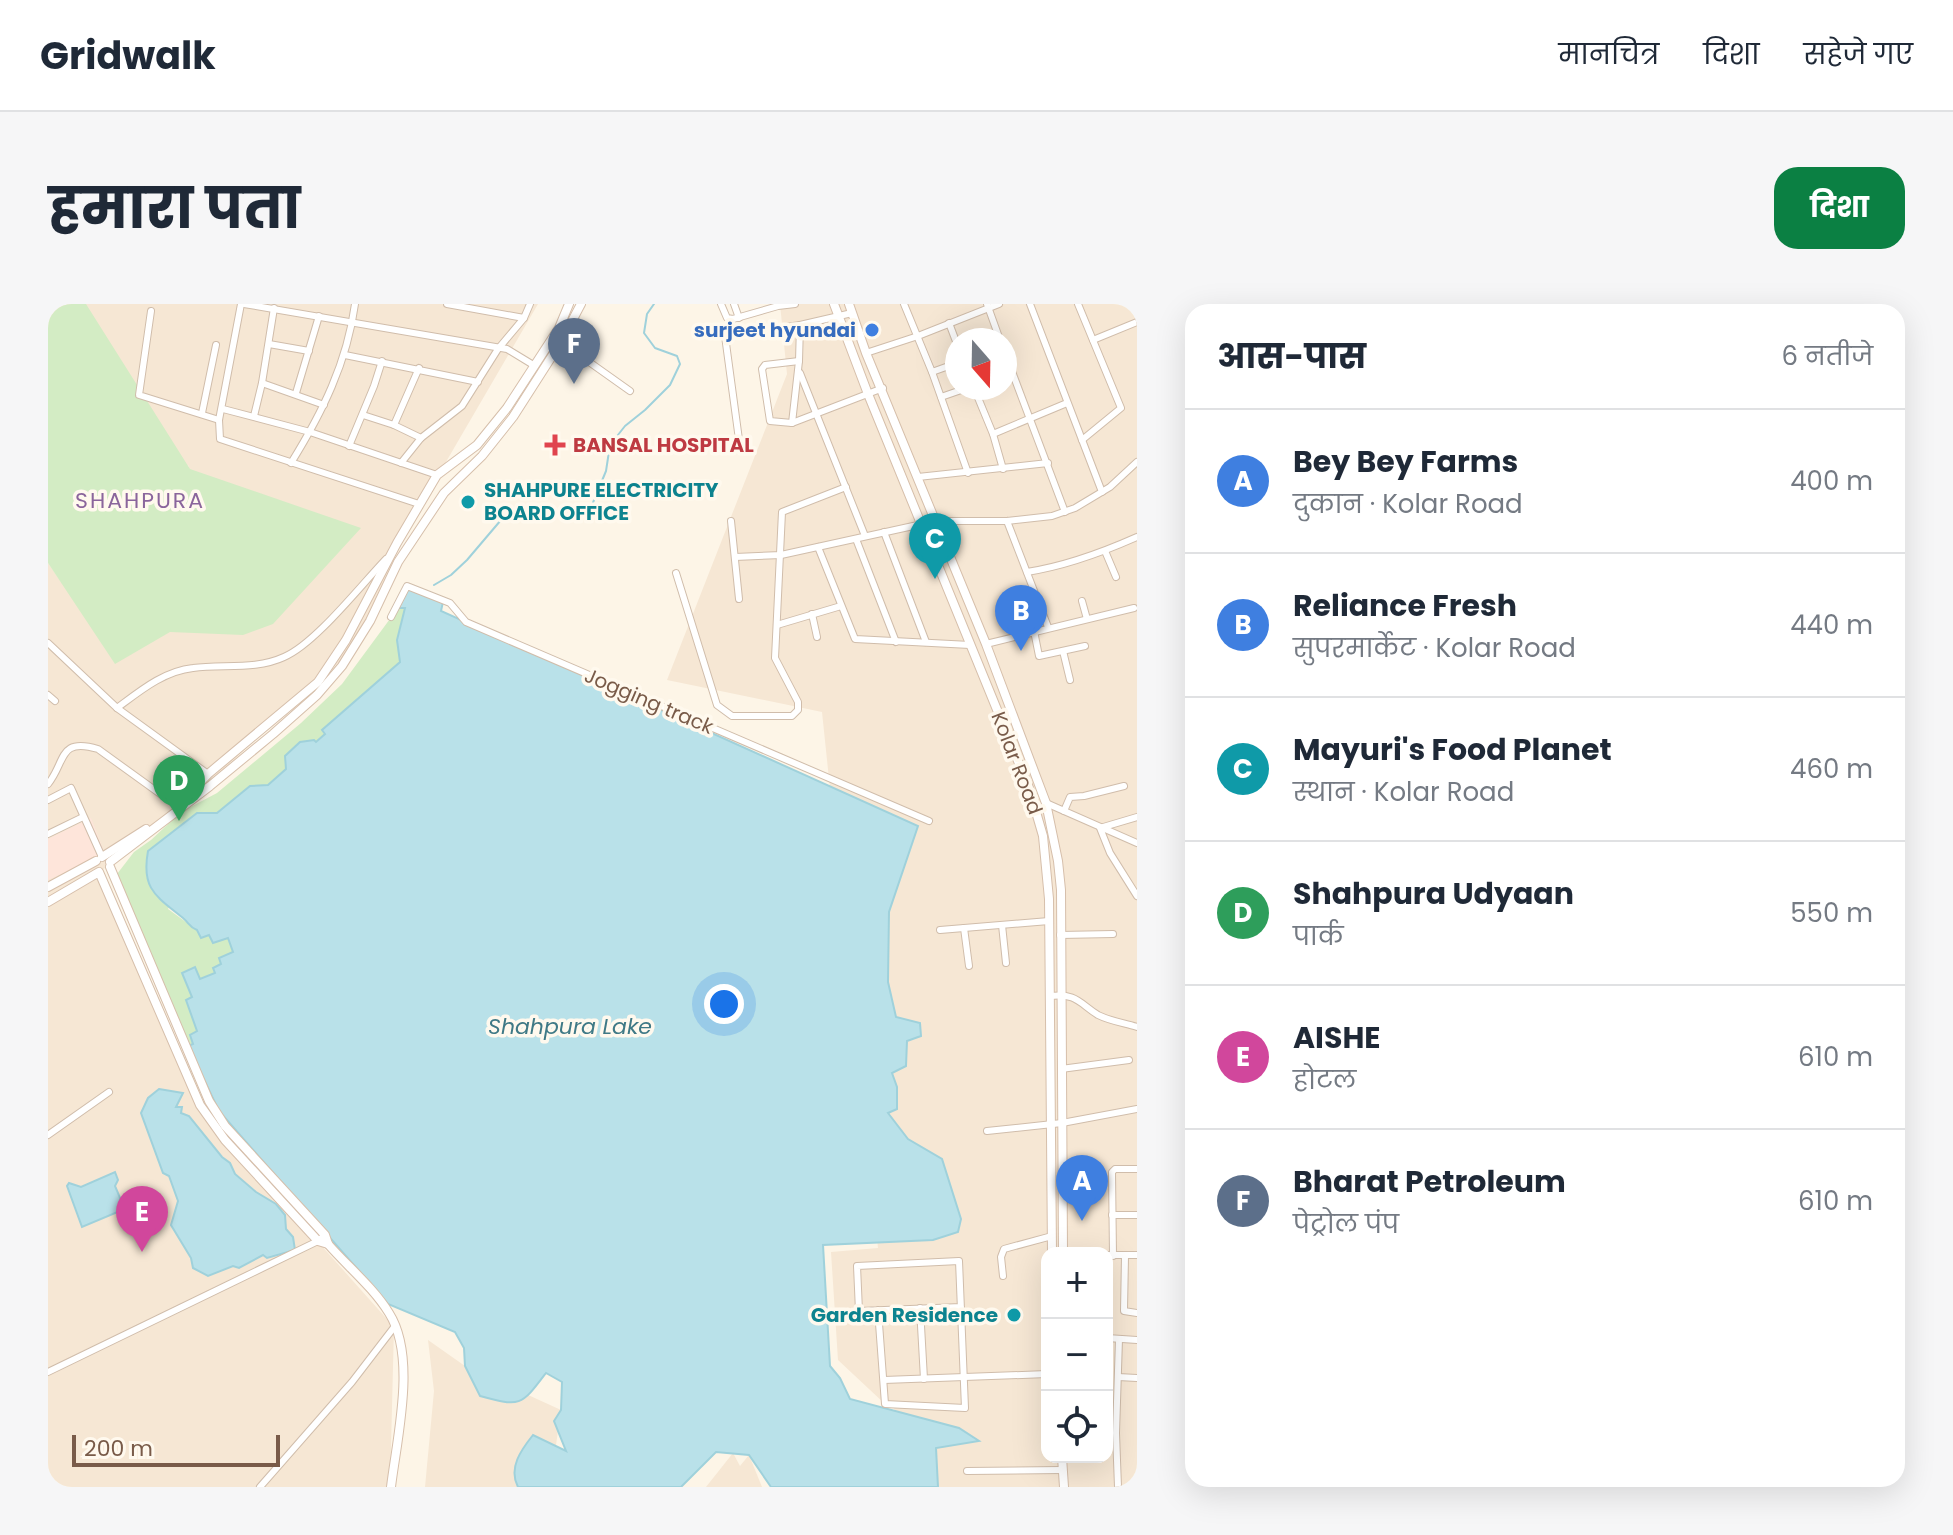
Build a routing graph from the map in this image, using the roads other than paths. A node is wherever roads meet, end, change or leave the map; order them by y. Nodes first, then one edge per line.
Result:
1 (242, 304) edge
2 (355, 304) edge
3 (447, 304) edge
4 (530, 304) edge
5 (569, 304) edge
6 (581, 304) edge
7 (721, 304) edge
8 (734, 304) edge
9 (794, 304) edge
10 (834, 304) edge
11 (904, 304) edge
12 (999, 304) edge
13 (1030, 304) edge
14 (1078, 304) edge
15 (777, 305) edge
16 (988, 306) edge
17 (284, 307) edge
18 (274, 308) junction
19 (850, 309) edge
20 (151, 311) dead end
21 (319, 316) junction
22 (839, 316) junction
23 (524, 318) junction
24 (739, 318) junction
25 (353, 321) junction
26 (1137, 322) edge
27 (949, 323) junction
28 (800, 325) junction
29 (951, 328) edge
30 (996, 328) edge
31 (918, 336) junction
32 (1093, 340) junction
33 (561, 342) junction
34 (269, 344) junction
35 (216, 345) dead end
36 (498, 349) junction
37 (309, 351) junction
38 (866, 353) junction
39 (345, 355) junction
40 (382, 361) junction
41 (799, 361) junction
42 (535, 366) junction
43 (945, 367) edge
44 (419, 368) junction
45 (798, 369) junction
46 (932, 372) junction
47 (478, 382) junction
48 (262, 383) junction
49 (1017, 386) edge
50 (883, 388) junction
51 (630, 391) dead end
52 (296, 393) junction
53 (868, 394) junction
54 (945, 396) edge
55 (941, 397) junction
56 (979, 400) edge
57 (1067, 403) junction
58 (324, 405) junction
59 (223, 409) junction
60 (202, 413) junction
61 (818, 414) junction
62 (363, 415) junction
63 (254, 416) junction
64 (1029, 419) junction
65 (219, 420) junction
66 (792, 423) junction
67 (394, 425) junction
68 (310, 432) junction
69 (993, 434) junction
70 (421, 438) junction
71 (1082, 440) junction
72 (349, 446) junction
73 (740, 447) dead end
74 (291, 463) junction
75 (401, 463) junction
76 (1048, 463) junction
77 (1136, 465) edge
78 (1003, 469) junction
79 (968, 473) junction
80 (437, 475) junction
81 (918, 477) junction
82 (846, 487) junction
83 (1102, 492) junction
84 (419, 504) junction
85 (1065, 512) junction
86 (731, 521) dead end
87 (936, 521) junction
88 (1007, 521) junction
89 (922, 524) junction
90 (884, 532) junction
91 (865, 536) junction
92 (1137, 537) edge
93 (856, 539) junction
94 (818, 547) junction
95 (1105, 551) junction
96 (392, 553) junction
97 (781, 555) junction
98 (735, 557) junction
99 (398, 562) junction
100 (1027, 572) junction
101 (676, 573) dead end
102 (1116, 577) dead end
103 (739, 599) dead end
104 (1082, 601) dead end
105 (841, 606) junction
106 (1134, 608) dead end
107 (812, 614) junction
108 (391, 617) dead end
109 (1087, 619) junction
110 (777, 625) junction
111 (1048, 627) junction
112 (1034, 631) junction
113 (817, 637) dead end
114 (896, 642) junction
115 (926, 642) junction
116 (48, 643) edge
117 (986, 644) junction
118 (970, 645) junction
119 (1085, 646) dead end
120 (1063, 651) junction
121 (998, 677) junction
122 (1070, 680) dead end
123 (985, 682) junction
124 (48, 695) edge
125 (55, 701) dead end
126 (117, 708) junction
127 (208, 774) junction
128 (48, 784) edge
129 (1124, 786) dead end
130 (48, 800) edge
131 (1046, 803) junction
132 (177, 806) junction
133 (1064, 811) junction
134 (83, 817) junction
135 (1137, 817) edge
136 (929, 821) dead end
137 (1100, 828) junction
138 (48, 834) edge
139 (1137, 843) edge
140 (105, 862) junction
141 (99, 872) junction
142 (48, 887) edge
143 (1137, 896) edge
144 (48, 902) edge
145 (1049, 921) junction
146 (1002, 925) junction
147 (964, 928) junction
148 (940, 930) dead end
149 (1113, 934) dead end
150 (1060, 935) junction
151 (1006, 963) dead end
152 (969, 966) dead end
153 (1055, 995) junction
154 (1137, 1027) edge
155 (1129, 1060) dead end
156 (1061, 1069) junction
157 (109, 1092) dead end
158 (1137, 1109) edge
159 (1062, 1123) junction
160 (1052, 1124) junction
161 (987, 1131) dead end
162 (48, 1135) edge
163 (1137, 1169) edge
164 (1112, 1215) junction
165 (1137, 1215) edge
166 (1052, 1236) junction
167 (323, 1240) junction
168 (1052, 1247) edge
169 (1063, 1247) edge
170 (1110, 1247) edge
171 (1137, 1255) edge
172 (1113, 1256) edge
173 (1125, 1256) junction
174 (1003, 1276) dead end
175 (961, 1307) junction
176 (920, 1308) junction
177 (878, 1310) junction
178 (1137, 1313) edge
179 (395, 1326) junction
180 (1113, 1338) edge
181 (1119, 1339) junction
182 (1137, 1340) edge
183 (48, 1372) edge
184 (1041, 1374) edge
185 (965, 1375) junction
186 (1118, 1377) junction
187 (1137, 1378) edge
188 (924, 1379) junction
189 (884, 1380) junction
190 (1062, 1463) edge
191 (1062, 1470) junction
192 (967, 1471) dead end
193 (260, 1487) edge
194 (391, 1487) edge
195 (1064, 1487) edge
196 (1118, 1487) edge

1 - 18 street
1 - 59 street
2 - 25 street
3 - 23 street
4 - 23 street
5 - 42 street
6 - 33 street
7 - 24 street
8 - 24 street
9 - 15 street
10 - 22 street, Kolar Road
11 - 31 street
12 - 16 street
13 - 57 street
14 - 32 street
15 - 24 street
16 - 27 street
16 - 30 street
17 - 18 street
17 - 21 street
18 - 34 street
19 - 22 street
19 - 38 street, Kolar Road
20 - 60 street
21 - 25 street
21 - 37 street
22 - 28 street
22 - 53 street, Kolar Road
23 - 36 street
25 - 36 street
25 - 39 street
26 - 32 street
27 - 29 street
27 - 31 street
28 - 41 street
28 - 73 street
31 - 38 street
31 - 46 street
32 - 71 street
33 - 51 street
33 - 99 street
34 - 37 street
34 - 48 street
35 - 60 street
36 - 42 street
36 - 47 street
37 - 52 street
38 - 50 street, Kolar Road
39 - 40 street
39 - 58 street
40 - 44 street
40 - 62 street
41 - 45 street
41 - 66 street
42 - 80 street
43 - 46 street
44 - 47 street
44 - 67 street
45 - 61 street
45 - 66 street
46 - 55 street
47 - 70 street
48 - 52 street
48 - 63 street
49 - 64 street
50 - 53 street
50 - 81 street, Kolar Road
52 - 58 street
53 - 61 street
53 - 89 street, Kolar Road
54 - 55 street
55 - 79 street
56 - 69 street
57 - 64 street
57 - 71 street
58 - 68 street
59 - 63 street
59 - 65 street
60 - 65 street
61 - 66 street
61 - 82 street
62 - 67 street
62 - 72 street
63 - 68 street
64 - 69 street
64 - 76 street
65 - 74 street
67 - 70 street
68 - 72 street
68 - 74 street
69 - 78 street
70 - 75 street
71 - 83 street
72 - 75 street
74 - 84 street
75 - 80 street
76 - 78 street
76 - 85 street
77 - 83 street
78 - 79 street
79 - 81 street
80 - 84 street
81 - 87 street, Kolar Road
82 - 91 street
82 - 97 street
83 - 85 street
84 - 96 street
85 - 88 street
86 - 98 street
87 - 88 street
87 - 89 street
87 - 117 street, Kolar Road
88 - 100 street
89 - 90 street
89 - 118 street, Kolar Road
90 - 91 street
90 - 115 street
91 - 93 street
92 - 95 street
93 - 94 street
93 - 114 street
94 - 97 street
94 - 105 street
95 - 100 street
95 - 102 street
96 - 99 street
96 - 126 street
96 - 127 street
97 - 98 street
97 - 110 street
98 - 103 street
99 - 140 street
100 - 111 street
101 - 110 street
104 - 109 street
105 - 107 street
105 - 114 street
106 - 109 street
107 - 110 street
107 - 113 street
108 - 136 street, Jogging track
109 - 111 street
111 - 112 street
112 - 117 street
112 - 120 street
114 - 115 street
115 - 118 street
116 - 126 street
117 - 121 street, Kolar Road
118 - 123 street, Kolar Road
119 - 120 street
120 - 122 street
121 - 123 street
121 - 131 street, Kolar Road
123 - 145 street, Kolar Road
124 - 125 street
126 - 127 street
127 - 132 street
128 - 132 street
129 - 133 street
130 - 134 street
131 - 133 street
131 - 150 street, Kolar Road
132 - 140 street
133 - 137 street
134 - 138 street
134 - 140 street
135 - 137 street
137 - 139 street
137 - 143 street
140 - 141 street
140 - 142 street
140 - 167 street
141 - 144 street
141 - 167 street
145 - 146 street
145 - 153 street, Kolar Road
146 - 147 street
146 - 151 street
147 - 148 street
147 - 152 street
149 - 150 street
150 - 153 street, Kolar Road
153 - 154 street
153 - 156 street, Kolar Road
153 - 160 street, Kolar Road
155 - 156 street
156 - 159 street, Kolar Road
157 - 162 street
158 - 159 street
159 - 160 street
159 - 169 street, Kolar Road
160 - 161 street
160 - 166 street, Kolar Road
163 - 164 street
164 - 165 street
164 - 170 street
166 - 168 street, Kolar Road
166 - 174 street
167 - 179 street
167 - 183 street
171 - 173 street
172 - 173 street
173 - 178 street
175 - 176 street
175 - 177 street
175 - 185 street
176 - 177 street
176 - 188 street
177 - 189 street
179 - 193 street
179 - 194 street
180 - 181 street
181 - 182 street
181 - 186 street
184 - 185 street
185 - 188 street
185 - 189 street
186 - 187 street
186 - 196 street
188 - 189 street
190 - 191 street
191 - 192 street
191 - 195 street

